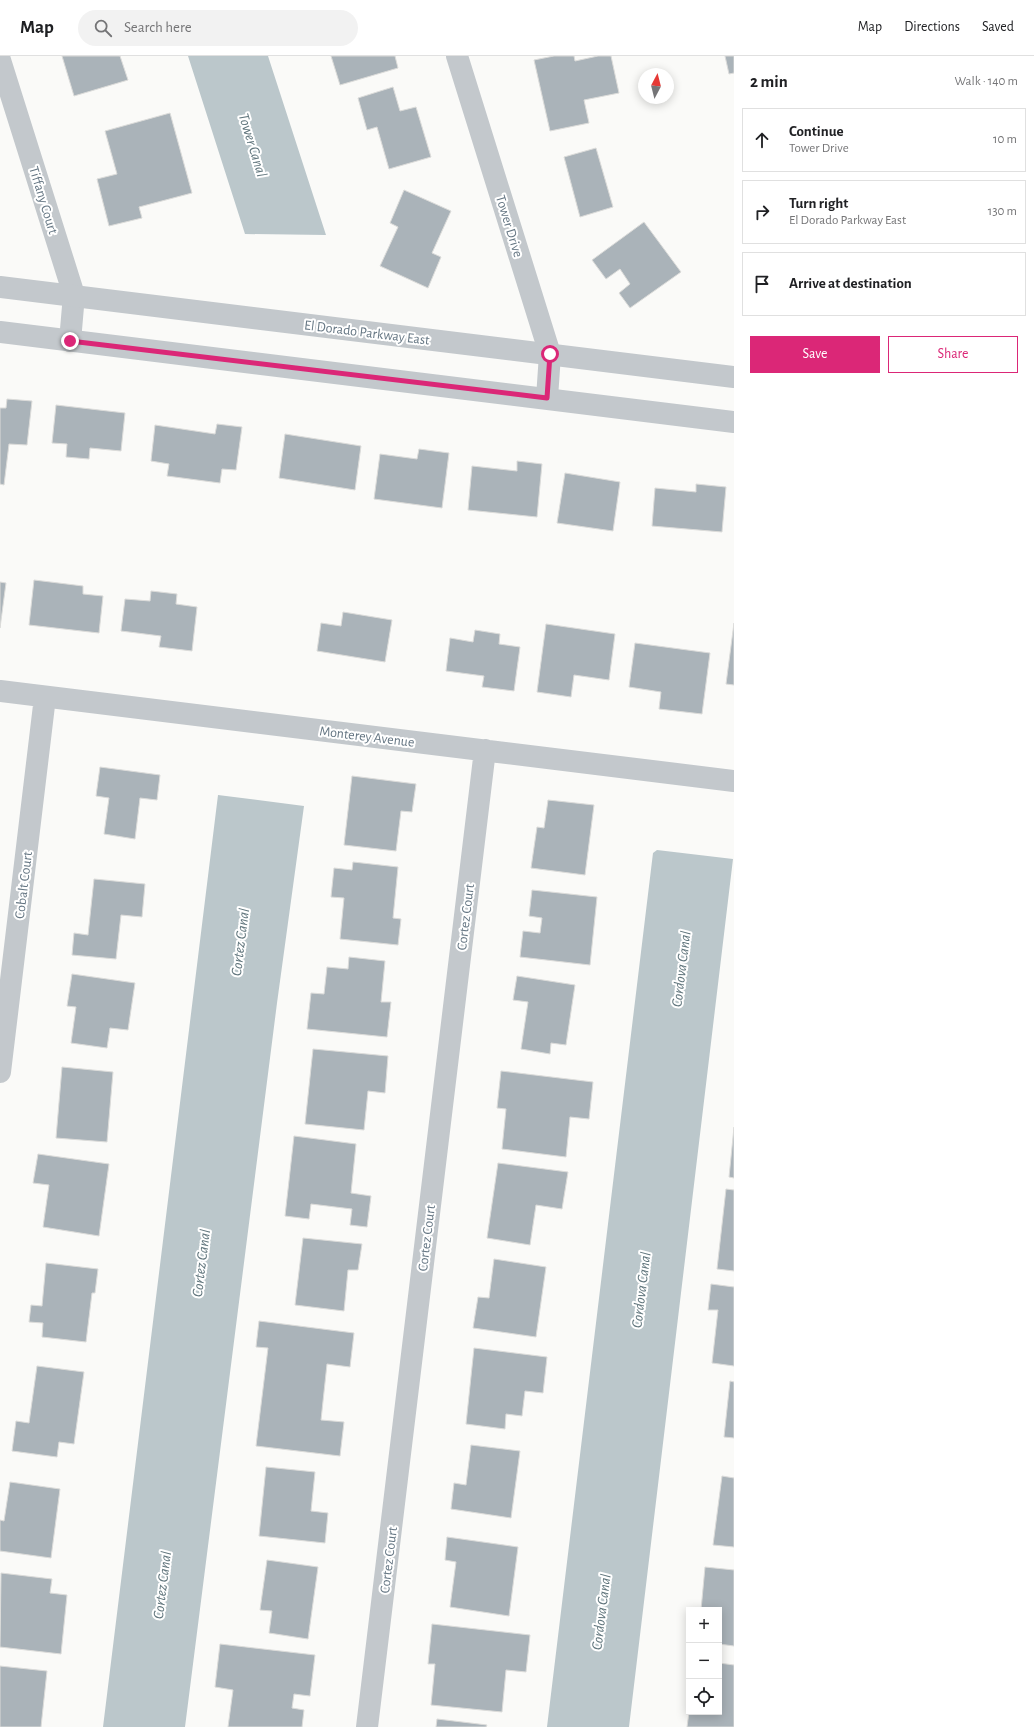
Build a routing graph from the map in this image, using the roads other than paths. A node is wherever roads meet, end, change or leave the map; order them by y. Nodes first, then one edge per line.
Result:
1 (456, 56) edge
2 (0, 60) edge
3 (0, 287) edge
4 (74, 295) junction
5 (0, 332) edge
6 (70, 341) junction
7 (550, 354) junction
8 (734, 377) edge
9 (547, 398) junction
10 (734, 422) edge
11 (0, 691) edge
12 (45, 697) junction
13 (485, 750) junction
14 (734, 781) edge
15 (0, 1072) edge
16 (367, 1727) edge

1 - 7 street, Tower Drive
2 - 4 street, Tiffany Court
3 - 4 street, El Dorado Parkway East
4 - 6 street, Tiffany Court
4 - 7 street, El Dorado Parkway East
5 - 6 street
6 - 9 street
7 - 8 street, El Dorado Parkway East
7 - 9 street, Tower Drive
9 - 10 street
11 - 12 street, Monterey Avenue
12 - 13 street, Monterey Avenue
12 - 15 street, Cobalt Court
13 - 14 street, Monterey Avenue
13 - 16 street, Cortez Court

